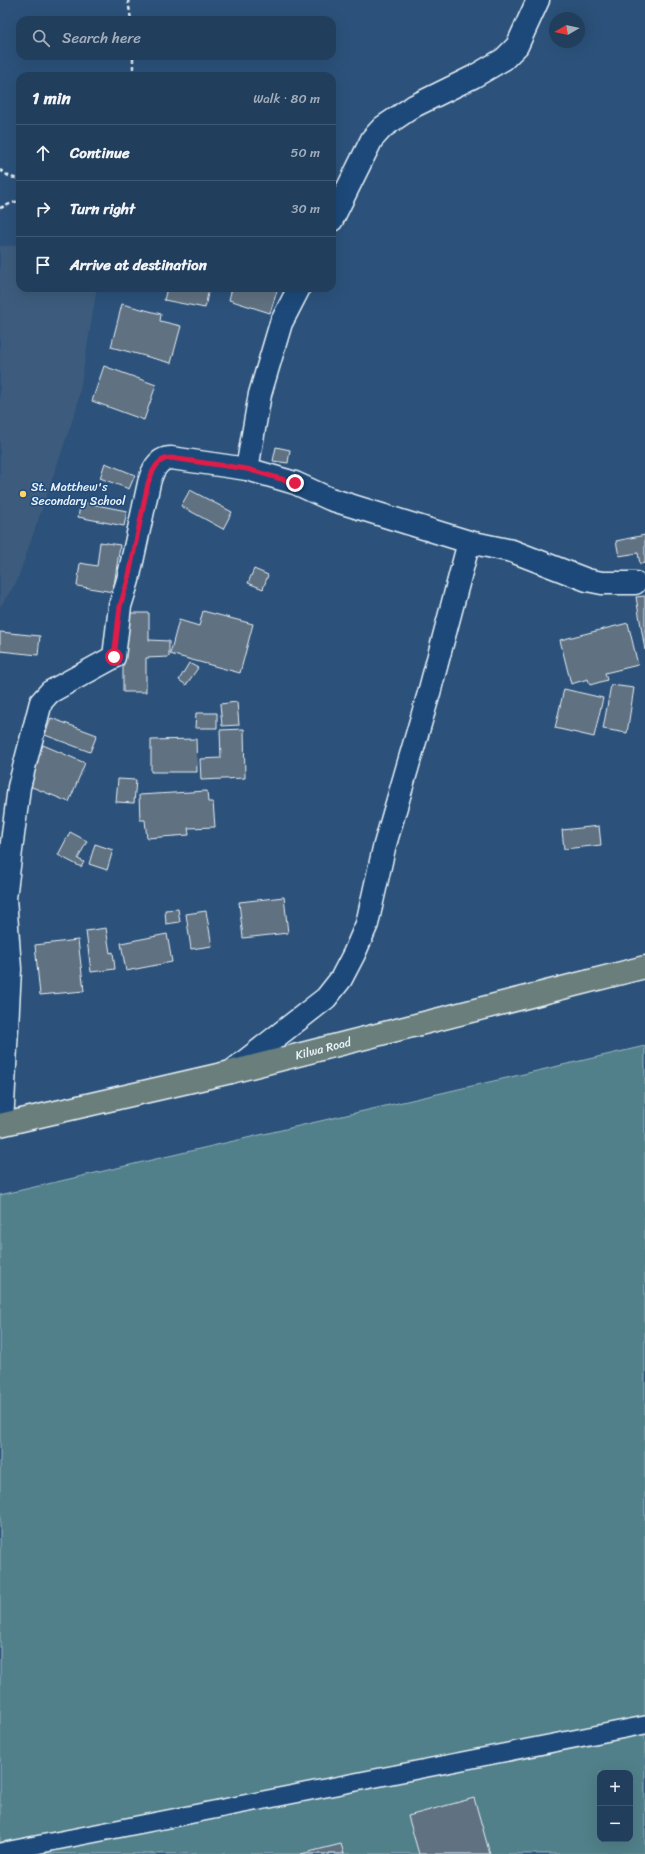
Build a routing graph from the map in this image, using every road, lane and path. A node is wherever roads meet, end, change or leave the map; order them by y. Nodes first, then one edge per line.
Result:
1 (128, 0) edge
2 (538, 0) edge
3 (130, 16) edge
4 (133, 60) edge
5 (133, 72) edge
6 (0, 170) edge
7 (16, 178) edge
8 (16, 202) edge
9 (0, 208) edge
10 (336, 211) edge
11 (297, 292) edge
12 (247, 469) junction
13 (469, 542) junction
14 (634, 583) dead end
15 (645, 967) edge
16 (232, 1072) junction
17 (1, 1124) edge
18 (645, 1725) edge
19 (0, 1852) edge

1 - 3 path
2 - 10 street
4 - 5 path
6 - 7 path
8 - 9 path
11 - 12 street
12 - 13 street
12 - 17 street
13 - 14 street
13 - 16 street
15 - 16 highway, Kilwa Road
16 - 17 highway, Kilwa Road
18 - 19 lane

